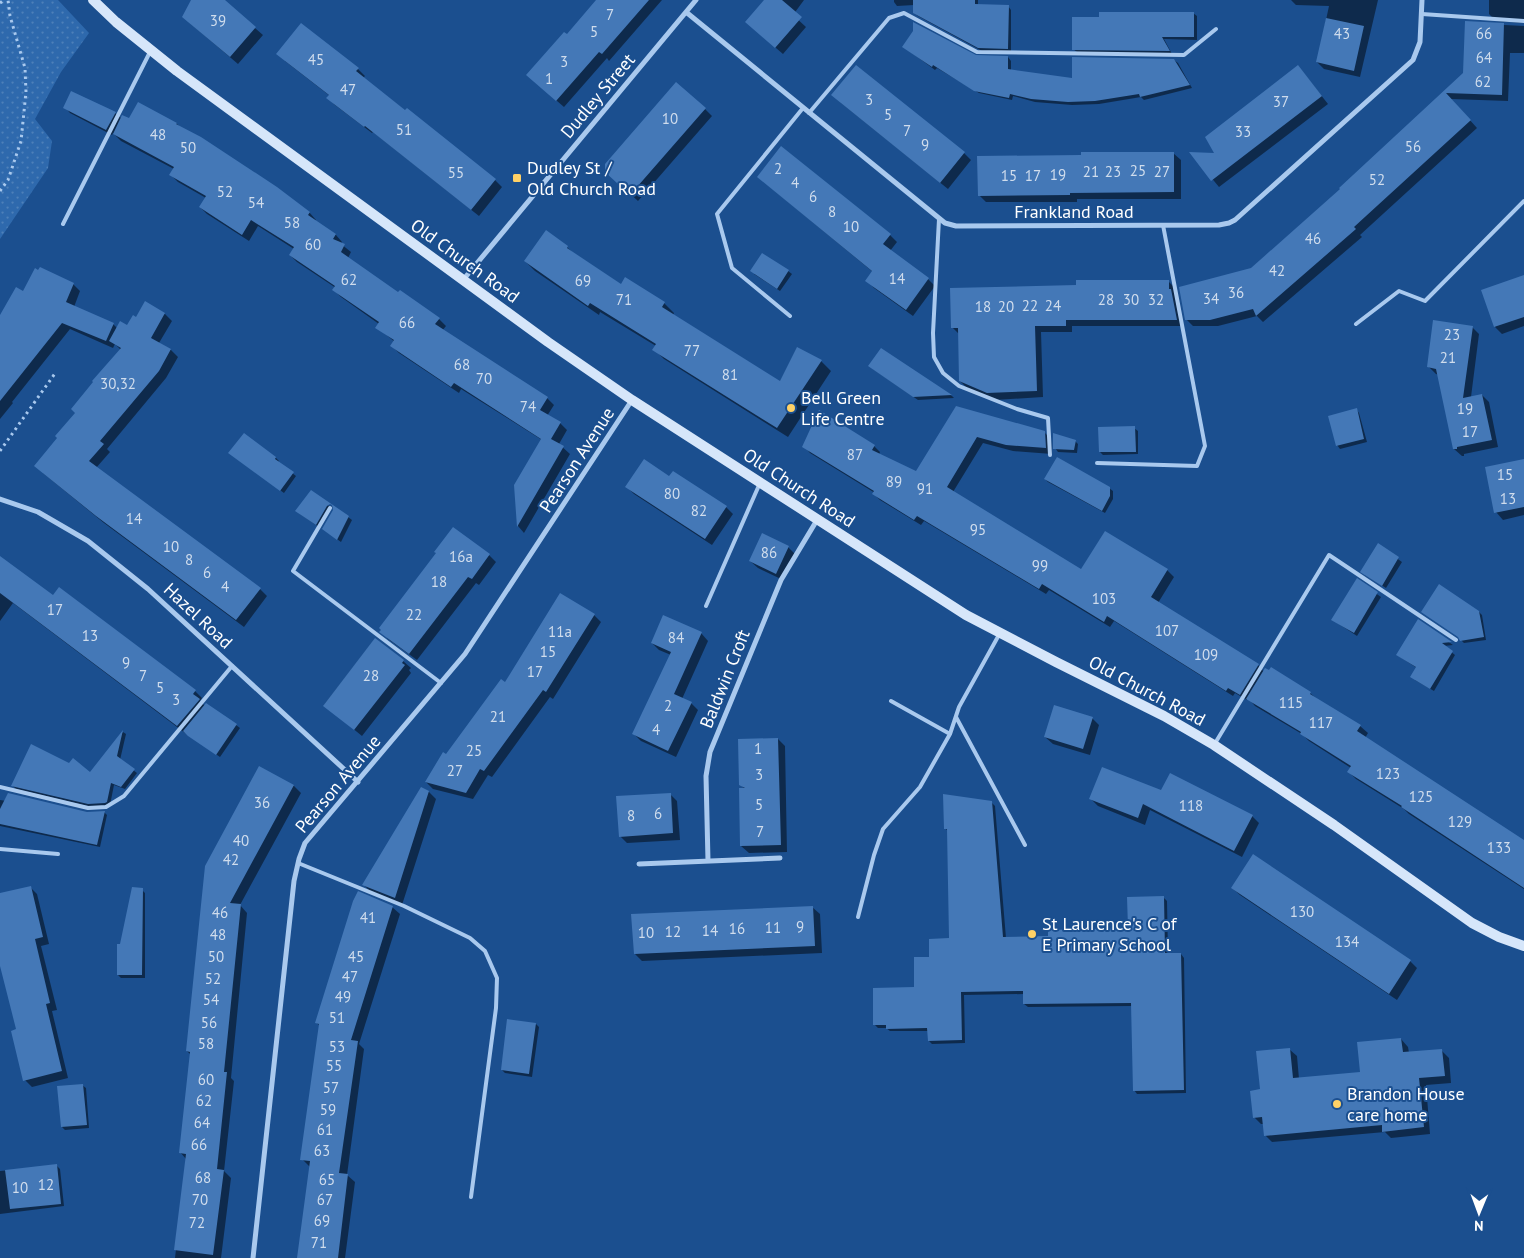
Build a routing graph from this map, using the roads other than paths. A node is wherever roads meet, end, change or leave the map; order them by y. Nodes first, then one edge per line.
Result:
1 (93, 0) edge
2 (696, 0) edge
3 (1422, 0) edge
4 (686, 12) junction
5 (1422, 14) junction
6 (1524, 20) edge
7 (1216, 28) dead end
8 (151, 50) junction
9 (803, 108) junction
10 (809, 113) junction
11 (1524, 201) edge
12 (939, 219) junction
13 (63, 224) dead end
14 (1163, 225) junction
15 (463, 280) junction
16 (790, 316) dead end
17 (1356, 324) dead end
18 (632, 400) junction
19 (1050, 455) dead end
20 (1097, 463) dead end
21 (760, 483) junction
22 (0, 499) edge
23 (330, 508) dead end
24 (817, 520) junction
25 (706, 606) dead end
26 (1000, 633) junction
27 (1456, 640) dead end
28 (232, 666) junction
29 (441, 683) junction
30 (891, 701) dead end
31 (956, 717) junction
32 (950, 734) junction
33 (1214, 745) junction
34 (358, 782) junction
35 (0, 788) edge
36 (1025, 845) dead end
37 (0, 850) edge
38 (58, 854) dead end
39 (780, 858) dead end
40 (708, 861) junction
41 (298, 864) junction
42 (639, 864) dead end
43 (858, 917) dead end
44 (1524, 946) edge
45 (471, 1197) dead end
46 (253, 1258) edge

1 - 8 main road, Old Church Road
2 - 4 street, Dudley Street
3 - 5 street, Frankland Road
4 - 9 street, Frankland Road
4 - 15 street, Dudley Street
5 - 6 lane
5 - 14 street, Frankland Road
7 - 10 lane
8 - 13 lane
8 - 15 main road, Old Church Road
9 - 10 street, Frankland Road
9 - 16 lane
10 - 12 street, Frankland Road
11 - 17 lane
12 - 14 street, Frankland Road
12 - 19 lane
14 - 20 lane
15 - 18 main road, Old Church Road
18 - 21 main road, Old Church Road
18 - 29 street, Pearson Avenue
21 - 24 main road, Old Church Road
21 - 25 lane
22 - 28 street, Hazel Road
23 - 29 lane
24 - 26 main road, Old Church Road
24 - 40 street, Baldwin Croft
26 - 31 lane
26 - 33 main road, Old Church Road
27 - 33 lane
28 - 34 street, Hazel Road
28 - 35 lane
29 - 34 street, Pearson Avenue
30 - 32 lane
31 - 32 lane
31 - 36 lane
32 - 43 lane
33 - 44 main road, Old Church Road
34 - 41 street, Pearson Avenue
37 - 38 lane
39 - 40 street
40 - 42 street
41 - 45 lane
41 - 46 street, Pearson Avenue

